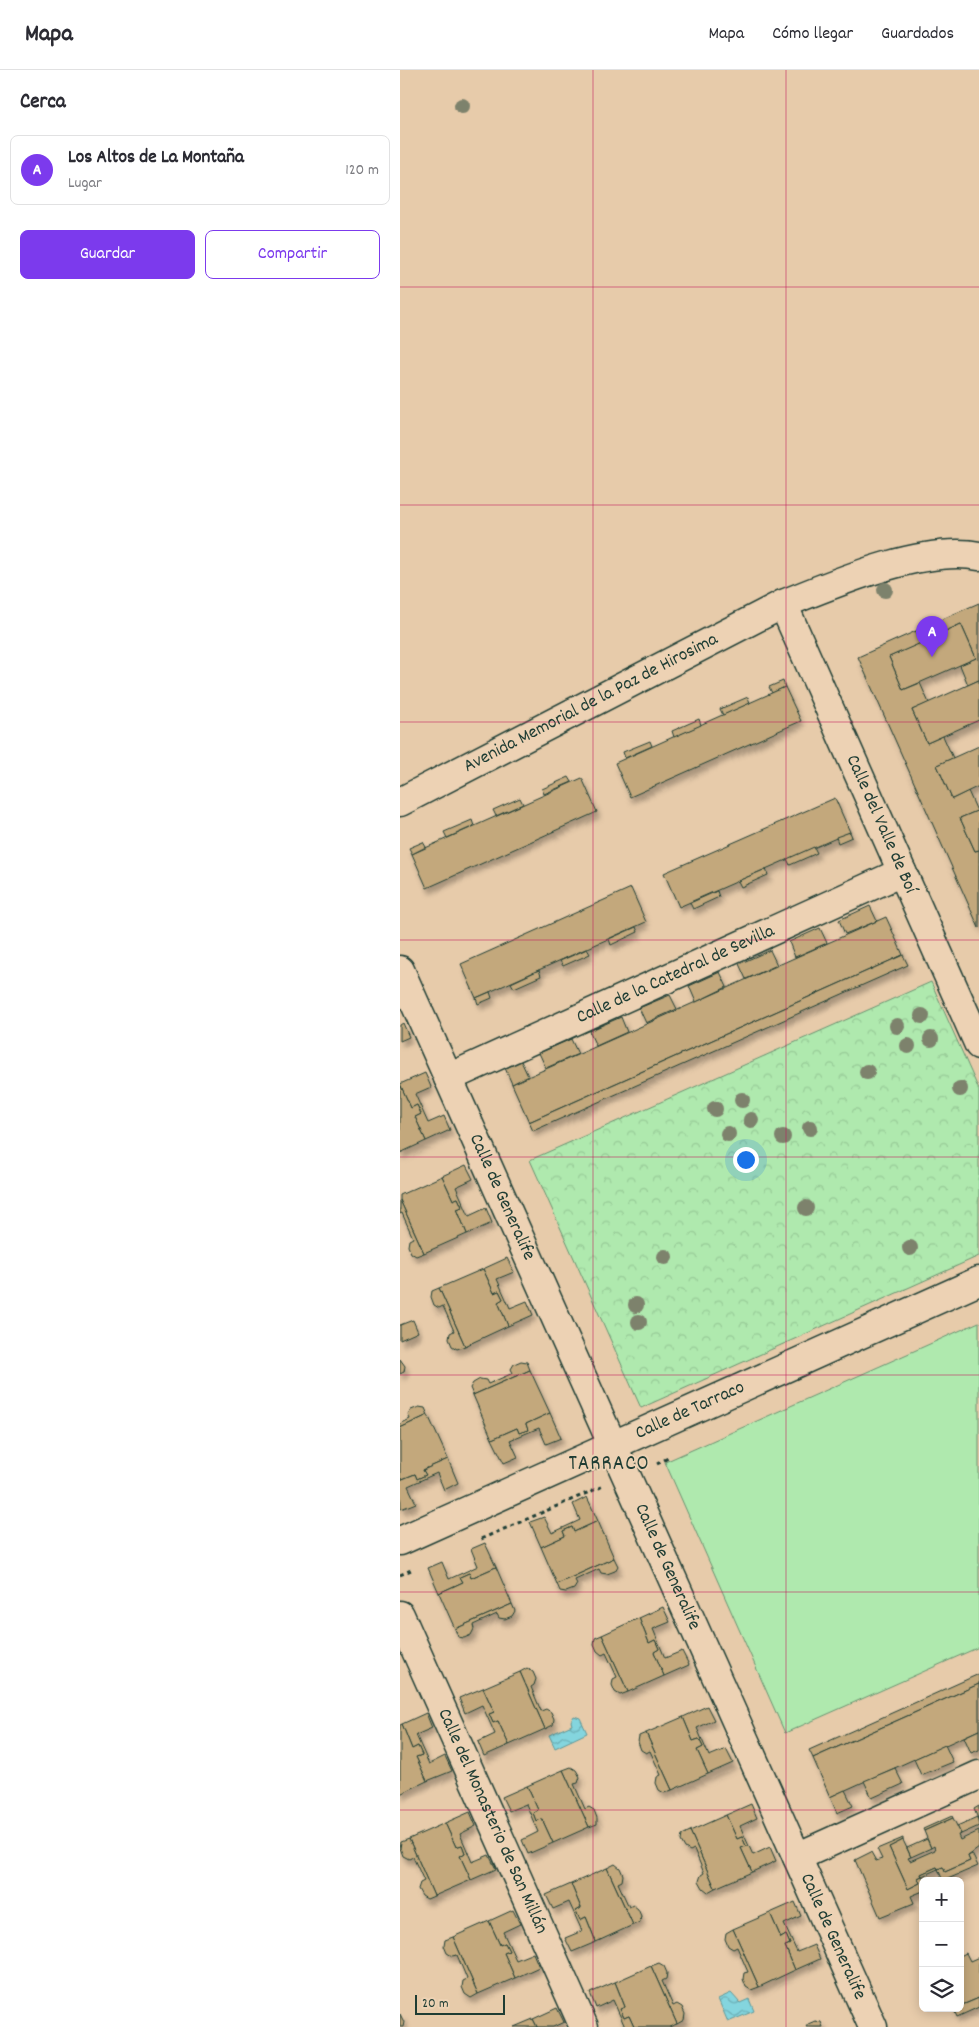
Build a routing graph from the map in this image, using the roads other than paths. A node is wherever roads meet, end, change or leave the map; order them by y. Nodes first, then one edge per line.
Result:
1 (979, 556) edge
2 (783, 604) junction
3 (400, 802) edge
4 (902, 872) junction
5 (400, 970) edge
6 (979, 1045) edge
7 (448, 1078) junction
8 (979, 1281) edge
9 (613, 1445) junction
10 (400, 1541) edge
11 (400, 1615) edge
12 (979, 1775) edge
13 (797, 1857) junction
14 (584, 2027) edge
15 (873, 2027) edge

1 - 2 street, Avenida Memorial de la Paz de Hirosima
2 - 3 street, Avenida Memorial de la Paz de Hirosima
2 - 4 street, Calle del Valle de Boí
4 - 6 street, Calle del Valle de Boí
4 - 7 street, Calle de la Catedral de Sevilla
5 - 7 street, Calle de Generalife
7 - 9 street, Calle de Generalife
8 - 9 street, Calle de Tarraco
9 - 10 street, Calle de Tarraco
9 - 13 street, Calle de Generalife
11 - 14 street, Calle del Monasterio de San Millán
12 - 13 street
13 - 15 street, Calle de Generalife

